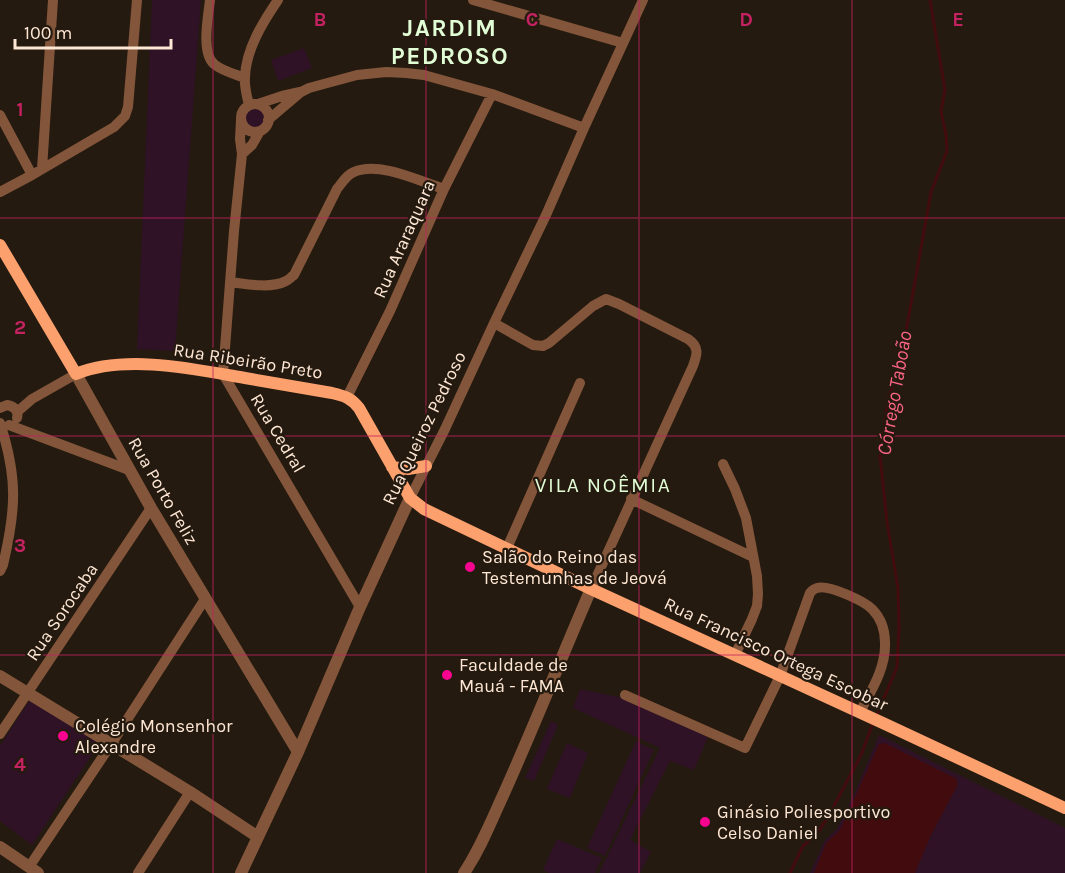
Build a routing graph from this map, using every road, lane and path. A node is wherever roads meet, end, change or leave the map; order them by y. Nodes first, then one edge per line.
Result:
1 (53, 0) edge
2 (137, 0) edge
3 (210, 0) edge
4 (278, 0) edge
5 (473, 0) edge
6 (644, 0) edge
7 (623, 43) junction
8 (245, 78) junction
9 (301, 92) junction
10 (492, 94) junction
11 (254, 105) junction
12 (0, 115) edge
13 (241, 120) junction
14 (268, 120) junction
15 (584, 128) junction
16 (260, 131) junction
17 (242, 154) junction
18 (37, 172) junction
19 (444, 189) junction
20 (0, 192) edge
21 (0, 245) edge
22 (230, 282) junction
23 (494, 323) junction
24 (76, 374) junction
25 (223, 374) junction
26 (580, 383) dead end
27 (346, 397) junction
28 (8, 408) edge
29 (3, 423) edge
30 (35, 436) junction
31 (723, 464) dead end
32 (426, 466) junction
33 (392, 467) junction
34 (129, 470) junction
35 (410, 498) junction
36 (631, 499) junction
37 (151, 508) junction
38 (507, 548) junction
39 (753, 557) junction
40 (0, 571) edge
41 (591, 589) junction
42 (205, 599) junction
43 (360, 607) junction
44 (735, 655) junction
45 (0, 676) edge
46 (780, 676) junction
47 (28, 693) junction
48 (625, 695) dead end
49 (865, 714) junction
50 (0, 734) edge
51 (112, 744) junction
52 (298, 752) junction
53 (190, 792) junction
54 (1065, 808) edge
55 (258, 837) junction
56 (0, 847) edge
57 (33, 870) edge
58 (138, 873) edge
59 (241, 873) edge
60 (464, 873) edge

1 - 18 street
2 - 18 street
3 - 8 street
4 - 8 street
5 - 7 street
6 - 7 street, Rua Queiroz Pedroso
7 - 15 street, Rua Queiroz Pedroso
8 - 11 street
9 - 10 street
9 - 11 street
9 - 14 street
10 - 15 street
10 - 19 street, Rua Araraquara
11 - 13 street
11 - 14 street
12 - 18 street
13 - 16 street
13 - 17 street
14 - 16 street
15 - 23 street, Rua Queiroz Pedroso
16 - 17 street
17 - 22 street
18 - 20 street
19 - 22 street
19 - 27 street, Rua Araraquara
21 - 24 main road, Rua Porto Feliz
22 - 25 street
23 - 32 street, Rua Queiroz Pedroso
23 - 36 street
24 - 25 main road, Rua Ribeirão Preto
24 - 28 street, Rua Ribeirão Preto
24 - 34 street, Rua Porto Feliz
25 - 27 main road, Rua Ribeirão Preto
25 - 43 street, Rua Cedral
26 - 38 street
27 - 33 main road
28 - 29 street, Rua Ribeirão Preto
28 - 30 street
29 - 30 street
29 - 40 street
30 - 34 street
31 - 39 street
32 - 33 main road
32 - 35 street, Rua Queiroz Pedroso
33 - 35 main road
34 - 37 street, Rua Porto Feliz
35 - 38 main road, Rua Francisco Ortega Escobar
35 - 43 street, Rua Queiroz Pedroso
36 - 39 street
36 - 41 street
37 - 42 street, Rua Porto Feliz
37 - 47 street, Rua Sorocaba
38 - 41 main road, Rua Francisco Ortega Escobar
39 - 44 street
41 - 44 main road, Rua Francisco Ortega Escobar
41 - 60 street
42 - 51 street
42 - 52 street, Rua Porto Feliz
43 - 52 street, Rua Queiroz Pedroso
44 - 46 main road, Rua Francisco Ortega Escobar
45 - 47 street
46 - 48 street
46 - 49 main road, Rua Francisco Ortega Escobar
46 - 49 street
47 - 50 street, Rua Sorocaba
47 - 51 street
49 - 54 main road, Rua Francisco Ortega Escobar
51 - 53 street
51 - 57 street
52 - 55 street, Rua Queiroz Pedroso
53 - 55 street
53 - 58 street
55 - 59 street, Rua Queiroz Pedroso
56 - 57 street

